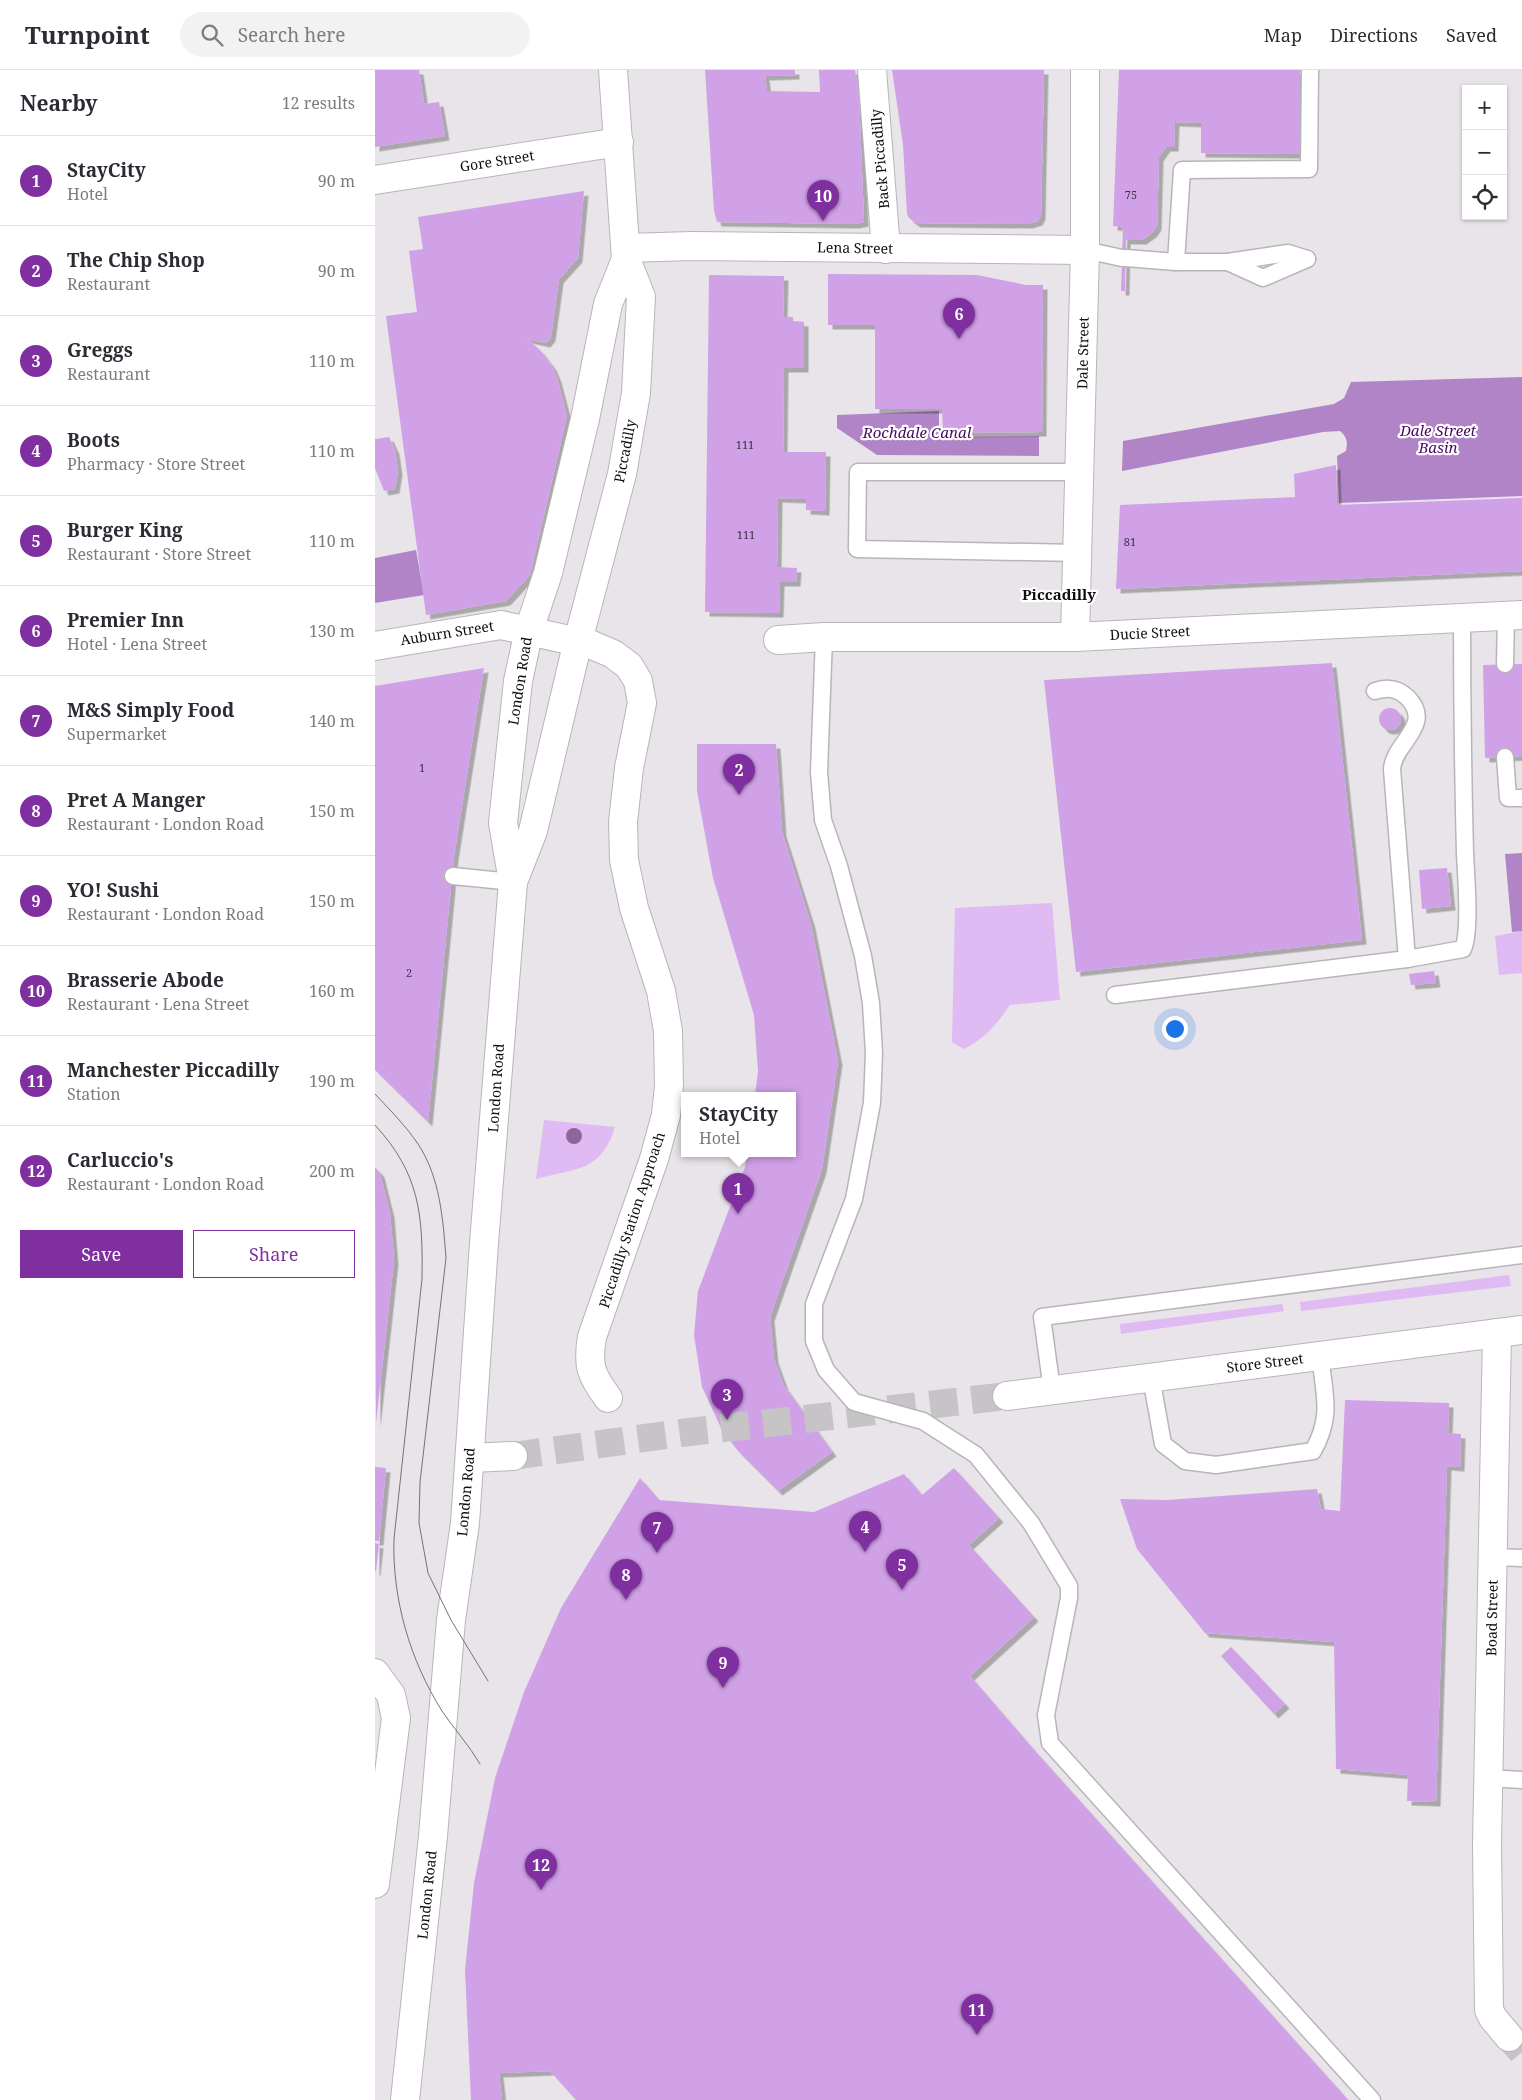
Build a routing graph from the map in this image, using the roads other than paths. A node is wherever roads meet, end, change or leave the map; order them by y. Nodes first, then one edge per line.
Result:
1 (613, 70) edge
2 (872, 70) edge
3 (1085, 70) edge
4 (1310, 70) edge
5 (619, 142) junction
6 (375, 180) edge
7 (886, 249) junction
8 (1085, 250) junction
9 (626, 254) junction
10 (1176, 262) junction
11 (1228, 262) dead end
12 (1081, 472) junction
13 (1079, 553) junction
14 (1514, 616) edge
15 (1462, 617) junction
16 (529, 630) junction
17 (824, 637) junction
18 (1075, 637) junction
19 (778, 640) dead end
20 (578, 641) junction
21 (375, 646) edge
22 (1505, 664) dead end
23 (1375, 691) dead end
24 (1505, 757) dead end
25 (1522, 798) edge
26 (453, 876) dead end
27 (513, 882) junction
28 (1407, 959) junction
29 (1115, 995) dead end
30 (1522, 1255) edge
31 (1510, 1331) edge
32 (1320, 1356) junction
33 (1151, 1377) junction
34 (1051, 1390) junction
35 (1007, 1396) tunnel mouth
36 (608, 1398) dead end
37 (513, 1456) tunnel mouth
38 (470, 1458) junction
39 (1493, 1557) junction
40 (1522, 1558) edge
41 (375, 1673) edge
42 (1489, 1778) junction
43 (1522, 1780) edge
44 (375, 1884) edge
45 (1509, 2037) tunnel mouth
46 (405, 2100) edge
47 (1372, 2100) edge

1 - 5 street, Piccadilly
2 - 7 street, Back Piccadilly
3 - 8 street, Dale Street
4 - 10 lane
5 - 6 street, Gore Street
5 - 9 street, Piccadilly
7 - 8 street, Lena Street
7 - 9 street, Lena Street
8 - 10 lane
8 - 12 street, Dale Street
9 - 16 street, Piccadilly
9 - 20 street, Piccadilly
10 - 11 lane
12 - 13 street, Dale Street
12 - 13 lane
13 - 18 street, Dale Street
14 - 15 street, Ducie Street
14 - 22 lane
15 - 18 street, Ducie Street
15 - 28 lane
16 - 20 street, Auburn Street
16 - 21 street, Auburn Street
16 - 27 street, London Road
17 - 18 street, Ducie Street
17 - 19 street, Ducie Street
17 - 47 lane
20 - 27 street, London Road
20 - 36 street, Piccadilly Station Approach
23 - 28 lane
24 - 25 lane
26 - 27 lane
27 - 38 street, London Road
28 - 29 lane
30 - 34 lane
31 - 32 street, Store Street
31 - 39 street, Boad Street
32 - 33 street, Store Street
32 - 33 lane
33 - 34 street, Store Street
34 - 35 street, Store Street
37 - 38 street
38 - 46 street, London Road
39 - 40 lane
39 - 42 street, Boad Street
41 - 44 street
42 - 43 lane
42 - 45 street, Boad Street

